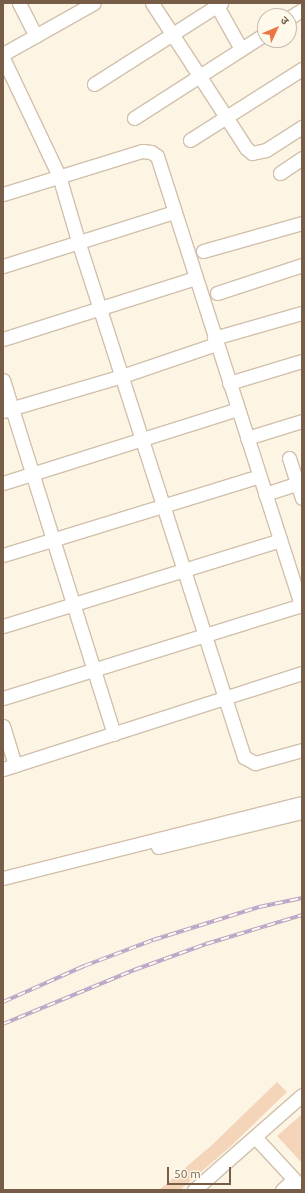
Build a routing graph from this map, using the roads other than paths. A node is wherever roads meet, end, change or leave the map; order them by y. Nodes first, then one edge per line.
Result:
1 (19, 3) edge
2 (94, 3) edge
3 (152, 3) edge
4 (219, 4) edge
5 (77, 7) edge
6 (172, 34) junction
7 (36, 36) junction
8 (257, 39) edge
9 (241, 49) junction
10 (3, 54) edge
11 (3, 58) edge
12 (302, 69) edge
13 (199, 76) junction
14 (9, 82) edge
15 (94, 84) dead end
16 (226, 117) junction
17 (134, 118) dead end
18 (302, 127) edge
19 (190, 140) dead end
20 (302, 158) edge
21 (280, 172) dead end
22 (60, 176) junction
23 (3, 194) edge
24 (174, 212) junction
25 (302, 223) edge
26 (79, 244) junction
27 (203, 251) dead end
28 (302, 265) edge
29 (3, 266) edge
30 (195, 278) junction
31 (217, 293) dead end
32 (100, 309) junction
33 (302, 313) edge
34 (3, 339) edge
35 (215, 341) junction
36 (302, 361) edge
37 (122, 376) junction
38 (3, 380) edge
39 (229, 383) junction
40 (7, 409) edge
41 (237, 410) junction
42 (302, 421) edge
43 (142, 438) junction
44 (247, 438) junction
45 (289, 458) dead end
46 (32, 473) junction
47 (259, 476) junction
48 (3, 483) edge
49 (300, 483) edge
50 (264, 494) junction
51 (302, 498) edge
52 (163, 504) junction
53 (53, 540) junction
54 (280, 540) junction
55 (3, 555) edge
56 (185, 568) junction
57 (73, 604) junction
58 (301, 605) edge
59 (3, 626) edge
60 (203, 635) junction
61 (93, 669) junction
62 (302, 673) edge
63 (3, 698) edge
64 (224, 698) junction
65 (3, 726) edge
66 (114, 734) junction
67 (302, 750) edge
68 (9, 767) edge
69 (302, 803) edge
70 (302, 812) edge
71 (3, 879) edge
72 (302, 1095) edge
73 (255, 1137) junction
74 (298, 1183) edge
75 (194, 1190) edge
76 (282, 1190) edge

1 - 7 street
2 - 5 street
3 - 6 street
4 - 6 street
4 - 9 street
5 - 7 street
6 - 13 street
6 - 15 street
7 - 10 street
8 - 9 street
9 - 13 street
11 - 14 street
12 - 16 street
13 - 16 street
13 - 17 street
14 - 22 street
16 - 18 street
16 - 19 street
20 - 21 street
22 - 23 street
22 - 24 street
22 - 26 street
24 - 26 street
24 - 30 street
25 - 27 street
26 - 29 street
26 - 32 street
28 - 31 street
30 - 32 street
30 - 35 street
32 - 34 street
32 - 37 street
33 - 35 street
35 - 37 street
35 - 39 street
36 - 39 street
37 - 40 street
37 - 43 street
38 - 40 street
39 - 41 street
40 - 46 street
41 - 43 street
41 - 44 street
42 - 44 street
43 - 46 street
43 - 52 street
44 - 47 street
45 - 49 street
46 - 48 street
46 - 53 street
47 - 50 street
47 - 52 street
49 - 50 street
49 - 51 street
50 - 54 street
52 - 53 street
52 - 56 street
53 - 55 street
53 - 57 street
54 - 56 street
54 - 58 street
56 - 57 street
56 - 60 street
57 - 59 street
57 - 61 street
58 - 60 street
60 - 61 street
60 - 64 street
61 - 63 street
61 - 66 street
62 - 64 street
64 - 66 street
64 - 67 street
65 - 68 street
66 - 68 street
69 - 71 street
70 - 71 street
72 - 73 street
73 - 74 street
73 - 75 street
74 - 76 street

